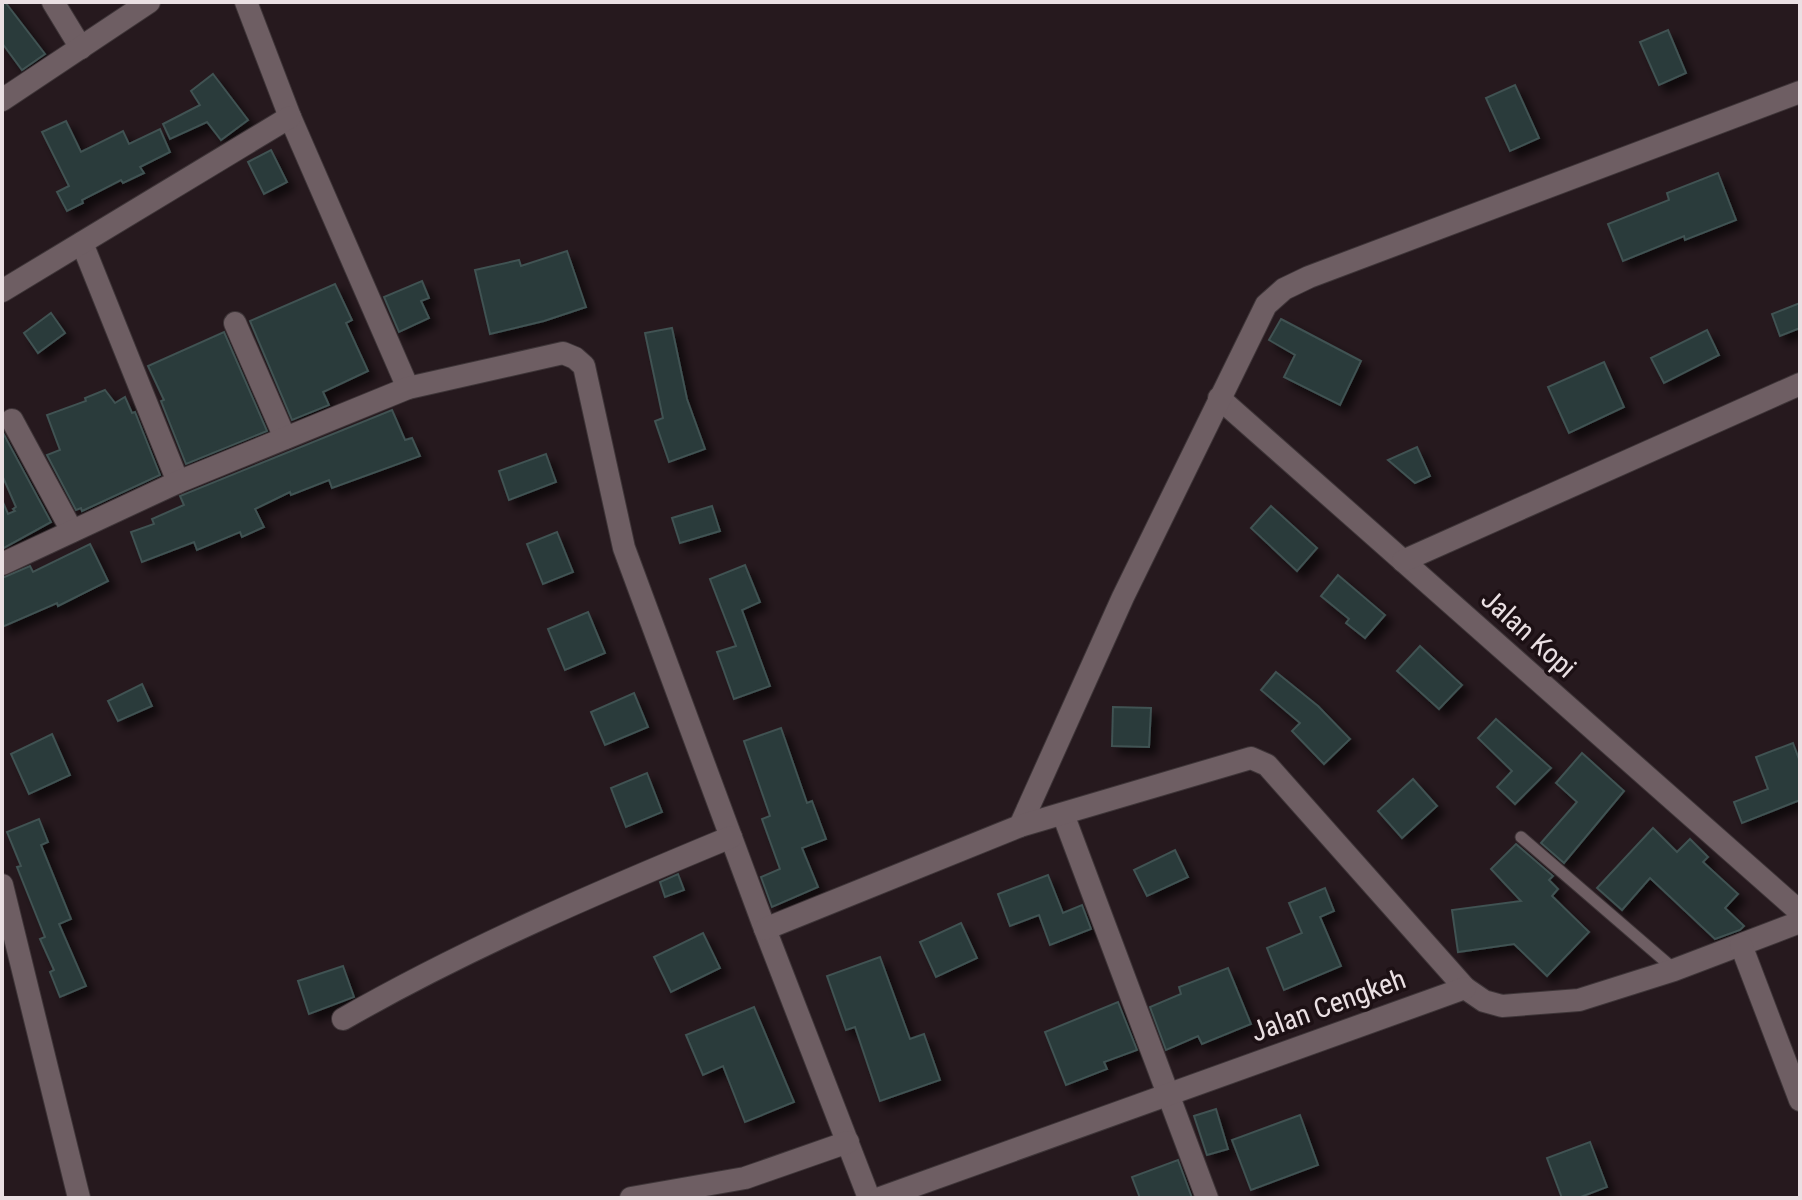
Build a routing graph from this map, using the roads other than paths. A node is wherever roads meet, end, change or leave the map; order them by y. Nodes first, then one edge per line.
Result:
1 (53, 2) edge
2 (149, 2) edge
3 (246, 2) edge
4 (81, 48) junction
5 (1800, 92) edge
6 (2, 100) edge
7 (290, 117) junction
8 (82, 243) junction
9 (2, 291) edge
10 (235, 323) dead end
11 (1800, 384) edge
12 (408, 388) junction
13 (1219, 398) junction
14 (12, 420) dead end
15 (285, 438) junction
16 (178, 482) junction
17 (72, 531) junction
18 (1403, 561) junction
19 (2, 564) edge
20 (1063, 814) junction
21 (1020, 826) junction
22 (731, 837) junction
23 (1521, 837) dead end
24 (2, 885) edge
25 (1800, 912) edge
26 (1800, 922) edge
27 (765, 929) junction
28 (1741, 945) junction
29 (1674, 970) junction
30 (1465, 988) junction
31 (343, 1019) dead end
32 (1168, 1094) junction
33 (1800, 1100) edge
34 (848, 1142) junction
35 (79, 1198) edge
36 (631, 1198) edge
37 (869, 1198) edge
38 (880, 1198) edge
39 (1207, 1198) edge

1 - 4 street
2 - 4 street
3 - 7 street
4 - 6 street
5 - 13 street
7 - 8 street
7 - 12 street
8 - 9 street
8 - 16 street
10 - 15 street
11 - 18 street
12 - 15 street
12 - 22 street
13 - 18 street, Jalan Kopi
13 - 21 street
14 - 17 street
15 - 16 street
16 - 17 street
17 - 19 street
18 - 25 street, Jalan Kopi
20 - 21 street
20 - 30 street
20 - 32 street
21 - 27 street
22 - 27 street
22 - 31 street
23 - 29 lane
24 - 35 street
26 - 28 street
27 - 34 street
28 - 29 street
28 - 33 street
29 - 30 street
30 - 32 street, Jalan Cengkeh
32 - 38 street, Jalan Cengkeh
32 - 39 street
34 - 36 street
34 - 37 street

